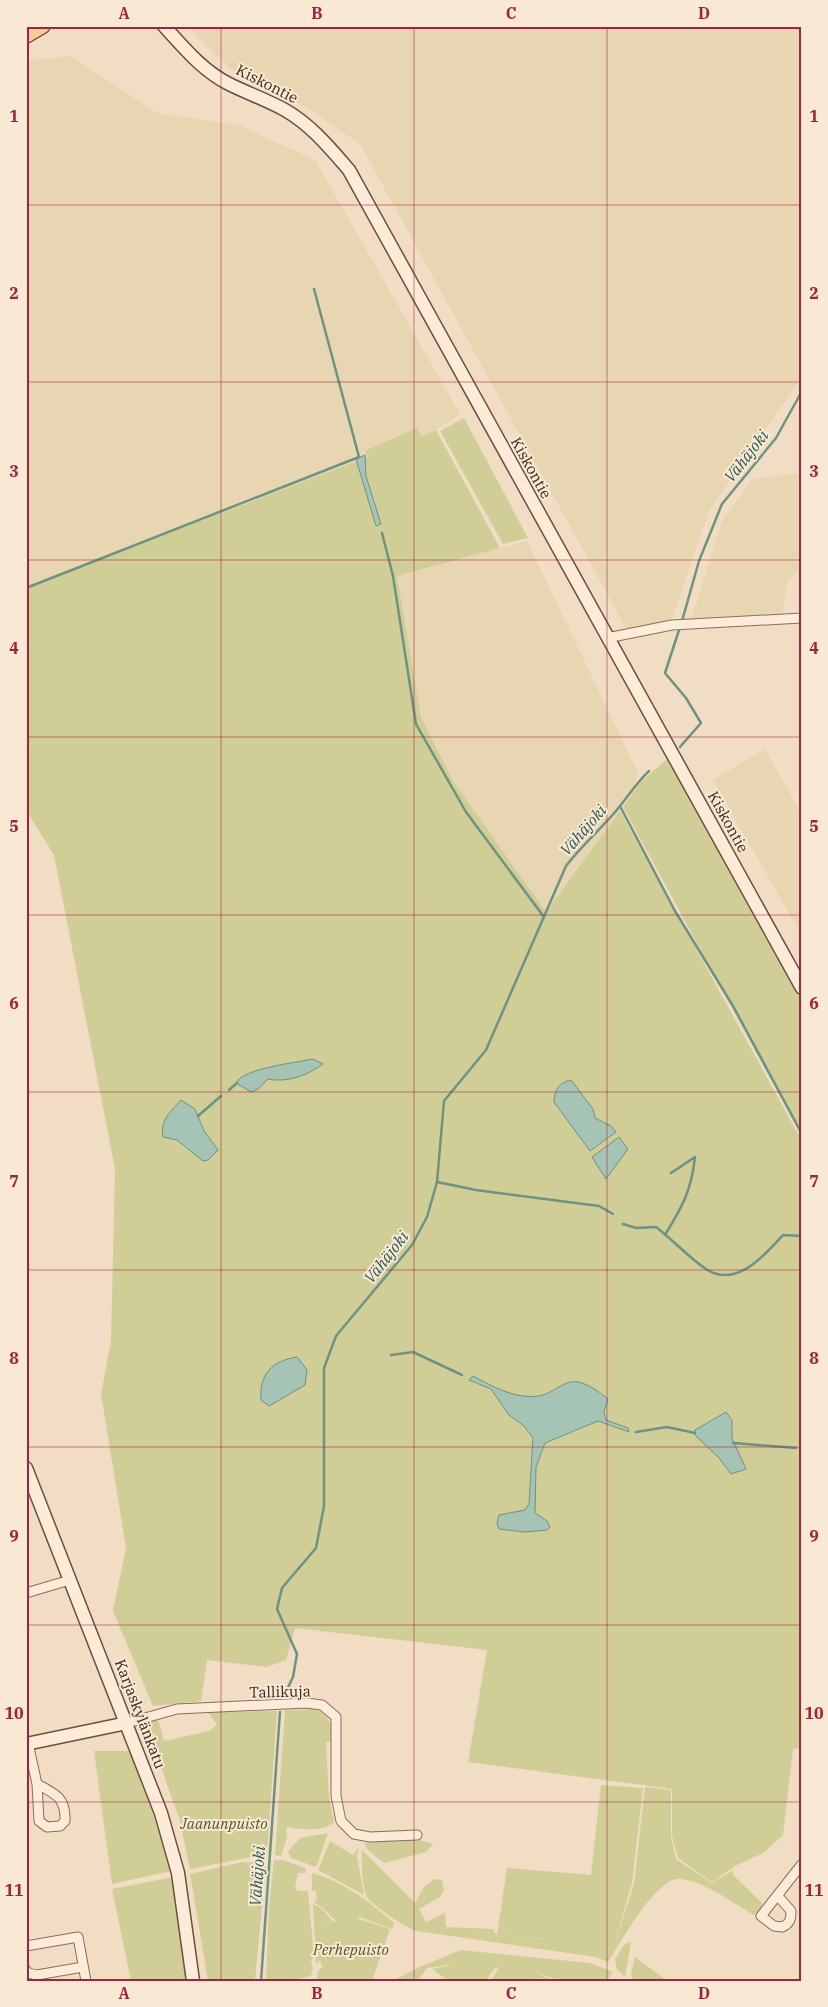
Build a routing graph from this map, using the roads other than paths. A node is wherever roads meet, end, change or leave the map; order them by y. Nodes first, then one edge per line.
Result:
1 (43, 26) edge
2 (164, 26) edge
3 (26, 36) edge
4 (802, 618) edge
5 (607, 638) junction
6 (802, 988) edge
7 (26, 1468) edge
8 (70, 1580) junction
9 (26, 1592) edge
10 (127, 1723) junction
11 (27, 1744) edge
12 (37, 1784) junction
13 (417, 1835) dead end
14 (802, 1864) edge
15 (778, 1896) dead end
16 (26, 1946) edge
17 (84, 1967) junction
18 (26, 1970) edge
19 (86, 1981) edge
20 (193, 1981) edge

1 - 3 main road
2 - 5 main road, Kiskontie
4 - 5 street
5 - 6 main road, Kiskontie
7 - 8 main road, Karjaskylänkatu
8 - 9 street
8 - 10 main road, Karjaskylänkatu
10 - 11 main road
10 - 13 street, Tallikuja
10 - 20 main road, Karjaskylänkatu
11 - 12 street
12 - 12 street
14 - 15 street
16 - 17 street
17 - 18 street
17 - 19 street

